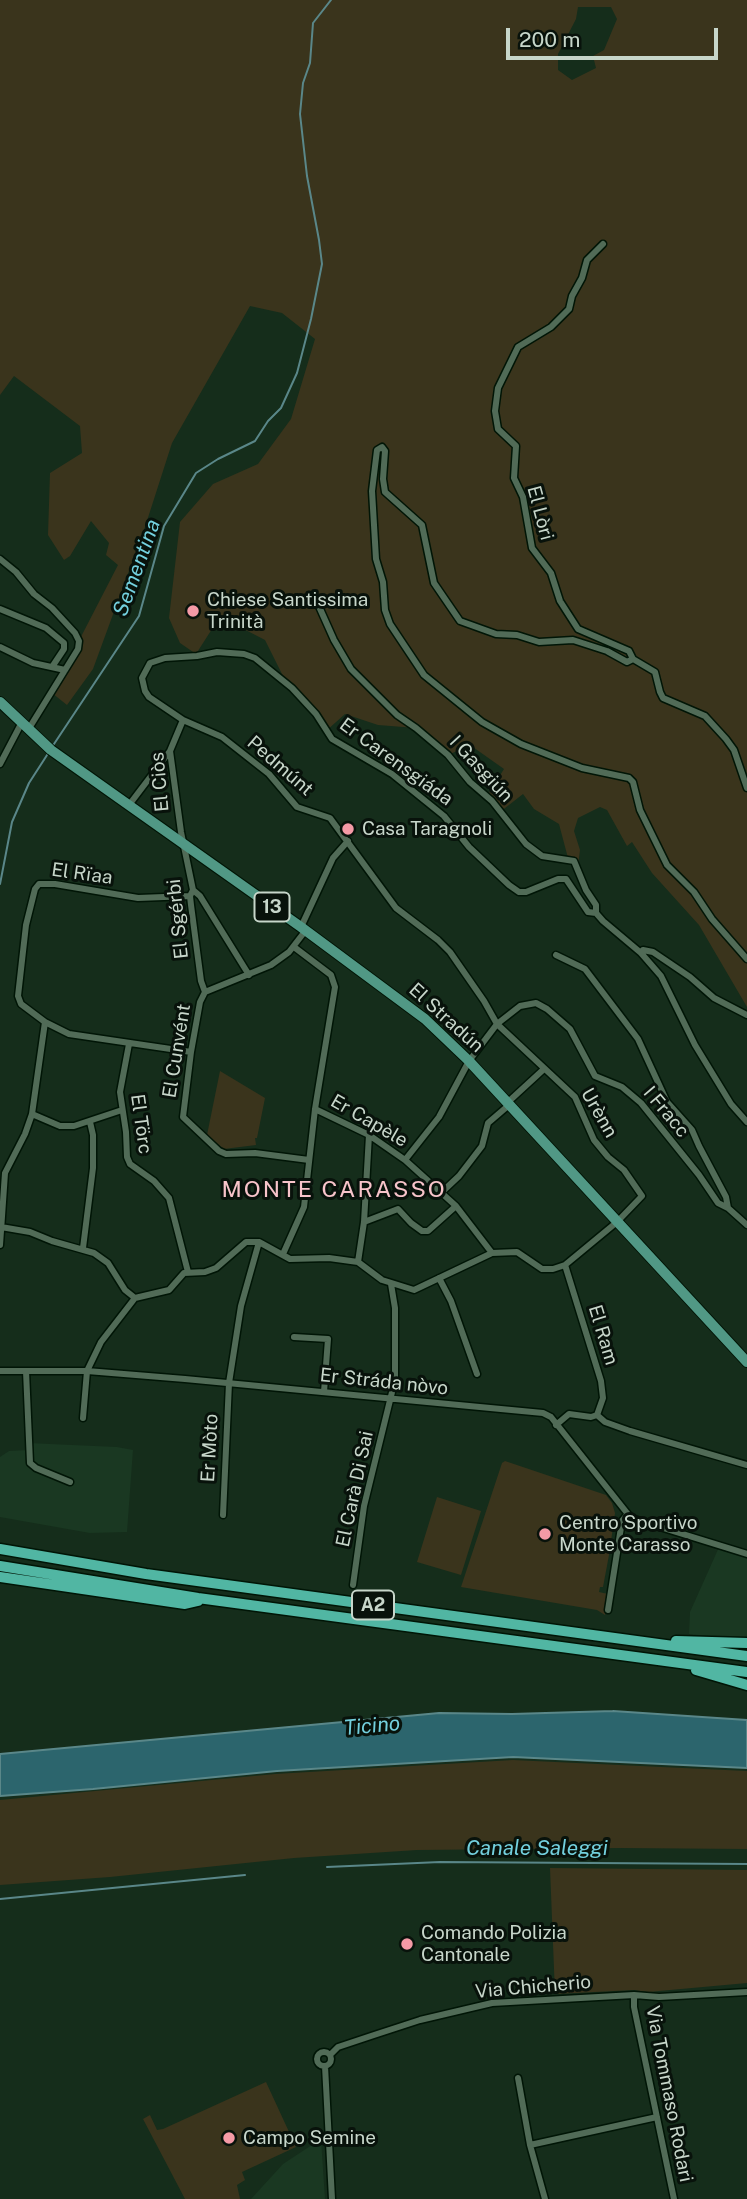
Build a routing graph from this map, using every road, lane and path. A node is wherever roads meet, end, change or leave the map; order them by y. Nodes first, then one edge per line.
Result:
1 (603, 244) dead end
2 (0, 559) edge
3 (310, 598) dead end
4 (0, 609) edge
5 (0, 647) edge
6 (223, 652) joint
7 (630, 661) junction
8 (52, 667) junction
9 (65, 670) junction
10 (0, 702) edge
11 (183, 720) junction
12 (28, 730) junction
13 (170, 751) junction
14 (0, 764) edge
15 (747, 788) edge
16 (129, 804) junction
17 (348, 841) junction
18 (183, 843) junction
19 (192, 893) junction
20 (596, 913) junction
21 (303, 929) junction
22 (294, 947) junction
23 (641, 953) junction
24 (556, 955) dead end
25 (747, 959) edge
26 (249, 975) junction
27 (205, 992) junction
28 (747, 1015) edge
29 (45, 1022) junction
30 (497, 1024) junction
31 (129, 1044) junction
32 (191, 1052) junction
33 (469, 1061) junction
34 (544, 1069) junction
35 (508, 1104) junction
36 (316, 1109) junction
37 (122, 1110) junction
38 (33, 1114) junction
39 (90, 1122) junction
40 (747, 1122) edge
41 (369, 1135) junction
42 (309, 1160) junction
43 (405, 1160) junction
44 (442, 1192) junction
45 (456, 1206) junction
46 (728, 1208) junction
47 (364, 1222) junction
48 (617, 1222) junction
49 (747, 1225) edge
50 (1, 1227) edge
51 (259, 1242) junction
52 (0, 1245) edge
53 (83, 1248) junction
54 (492, 1253) junction
55 (283, 1254) junction
56 (358, 1262) junction
57 (565, 1265) junction
58 (188, 1272) junction
59 (439, 1278) junction
60 (391, 1284) junction
61 (135, 1298) junction
62 (294, 1336) dead end
63 (747, 1362) edge
64 (0, 1371) edge
65 (26, 1371) junction
66 (87, 1371) junction
67 (477, 1374) dead end
68 (229, 1383) junction
69 (324, 1392) junction
70 (392, 1400) junction
71 (597, 1415) junction
72 (83, 1418) dead end
73 (556, 1425) junction
74 (747, 1465) edge
75 (70, 1482) dead end
76 (223, 1515) dead end
77 (627, 1515) junction
78 (0, 1549) edge
79 (747, 1554) edge
80 (0, 1566) edge
81 (0, 1577) edge
82 (353, 1586) dead end
83 (207, 1599) junction
84 (608, 1610) dead end
85 (619, 1640) junction
86 (747, 1643) edge
87 (747, 1656) edge
88 (653, 1658) junction
89 (747, 1672) edge
90 (747, 1685) edge
91 (747, 1992) edge
92 (634, 1995) junction
93 (330, 2055) junction
94 (325, 2066) junction
95 (518, 2078) dead end
96 (657, 2117) junction
97 (530, 2145) junction
98 (332, 2199) edge
99 (545, 2199) edge
100 (674, 2199) edge

1 - 7 street, El Lòri
2 - 9 street
3 - 20 street, I Gasgiún
4 - 8 street
5 - 8 street
6 - 11 street, Pedmúnt
6 - 20 street, Er Carensgiáda
7 - 15 street
7 - 25 street
8 - 9 street
9 - 12 street
10 - 12 main road, 13
11 - 13 street, El Ciòs
11 - 17 street, Pedmúnt
12 - 14 street
12 - 16 main road, El Stradún / 13
13 - 16 street
13 - 18 street, El Ciòs
16 - 18 main road, El Stradún / 13
17 - 21 street, El Cunvént
17 - 30 street, Pedmúnt
18 - 19 street, El Sgérbi
18 - 21 main road, El Stradún / 13
19 - 26 street
19 - 27 street, El Sgérbi
19 - 29 street, El Rïaa
20 - 23 street, Er Carensgiáda
21 - 22 street, El Cunvént
21 - 33 main road, El Stradún / 13
22 - 26 street, El Cunvént
22 - 36 street
23 - 28 street
23 - 40 street
24 - 46 street
26 - 27 street, El Cunvént
27 - 32 street, El Cunvént
29 - 31 street
29 - 38 street
30 - 33 street, I Fracc
30 - 34 street, Urènn
30 - 46 street, I Fracc
31 - 32 street
31 - 37 street, El Törc
32 - 42 street, El Cunvént
33 - 35 main road, El Stradún / 13
33 - 43 street, I Fracc
34 - 35 street
34 - 48 street, Urènn
35 - 44 street
35 - 48 main road, El Stradún / 13
36 - 41 street, Er Capèle
36 - 42 street
37 - 39 street
37 - 58 street, El Törc
38 - 39 street
38 - 50 street
39 - 53 street
41 - 43 street, Er Capèle
41 - 47 street
42 - 55 street
43 - 44 street, Er Capèle
44 - 45 street, Er Capèle
45 - 47 street
45 - 54 street, Er Capèle
46 - 49 street, I Fracc
47 - 56 street
48 - 57 street, Urènn
48 - 63 main road, El Stradún / 13
50 - 52 street
50 - 53 street
51 - 55 street
51 - 58 street
51 - 68 street, Er Mòto
53 - 61 street
54 - 57 street
54 - 59 street
55 - 56 street
56 - 60 street
57 - 71 street, El Ram
58 - 61 street
59 - 60 street
59 - 67 street
60 - 70 street, El Carà Di Sai
61 - 66 street
62 - 69 street
64 - 65 street, Er Stráda nòvo
65 - 66 street, Er Stráda nòvo
65 - 75 street
66 - 68 street, Er Stráda nòvo
66 - 72 street
68 - 69 street, Er Stráda nòvo
68 - 76 street, Er Mòto
69 - 70 street, Er Stráda nòvo
70 - 73 street, Er Stráda nòvo
70 - 82 street, El Carà Di Sai
71 - 73 street
71 - 74 street
73 - 77 street
77 - 79 street
77 - 84 street
78 - 85 highway, A2
80 - 83 highway, A2
81 - 83 highway, A2
83 - 88 highway, A2
85 - 86 highway
85 - 87 highway, A2
88 - 89 highway, A2
88 - 90 highway
91 - 92 street, Via Chicherio
92 - 93 street, Via Chicherio
92 - 96 street, Via Tommaso Rodari
93 - 94 street
93 - 94 street
94 - 98 street
95 - 97 street
96 - 97 street
96 - 100 street, Via Tommaso Rodari
97 - 99 street

